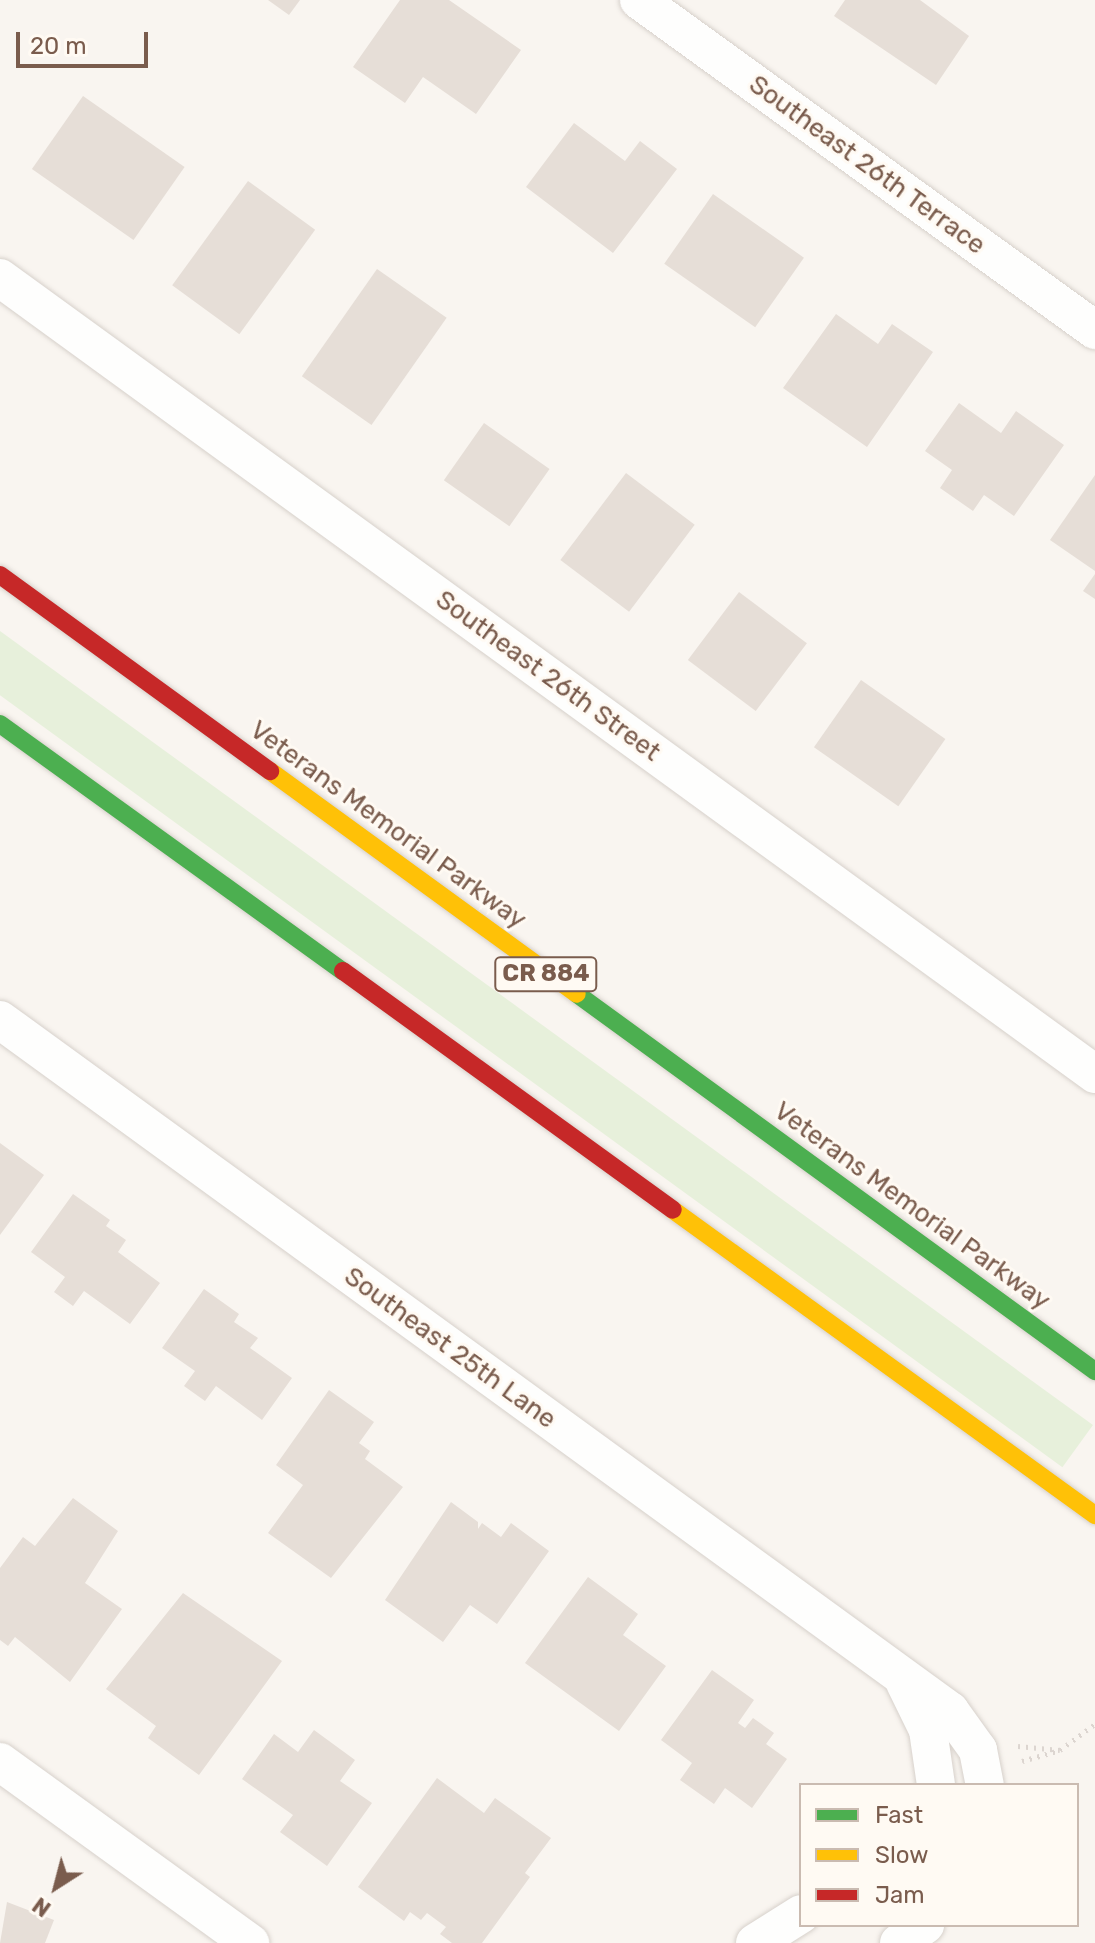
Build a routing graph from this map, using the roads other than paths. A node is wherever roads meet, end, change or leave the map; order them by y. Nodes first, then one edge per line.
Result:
1 (639, 0) edge
2 (0, 278) edge
3 (1095, 330) edge
4 (0, 575) edge
5 (0, 724) edge
6 (0, 1020) edge
7 (1095, 1074) edge
8 (834, 1181) junction
9 (1030, 1298) dead end
10 (1095, 1371) edge
11 (1095, 1515) edge
12 (901, 1674) junction
13 (0, 1762) edge
14 (936, 1783) edge
15 (985, 1783) edge
16 (799, 1915) edge
17 (922, 1927) edge
18 (250, 1943) edge
19 (755, 1943) edge
20 (899, 1943) edge

1 - 3 street, Southeast 26th Terrace
2 - 7 street, Southeast 26th Street
4 - 8 highway, Veterans Memorial Parkway / CR 884
5 - 11 highway
6 - 12 street, Southeast 25th Lane
8 - 9 highway
8 - 10 highway, Veterans Memorial Parkway / CR 884
12 - 14 street
12 - 15 street, Southeast 25th Lane
13 - 18 street
16 - 19 street
17 - 20 street

